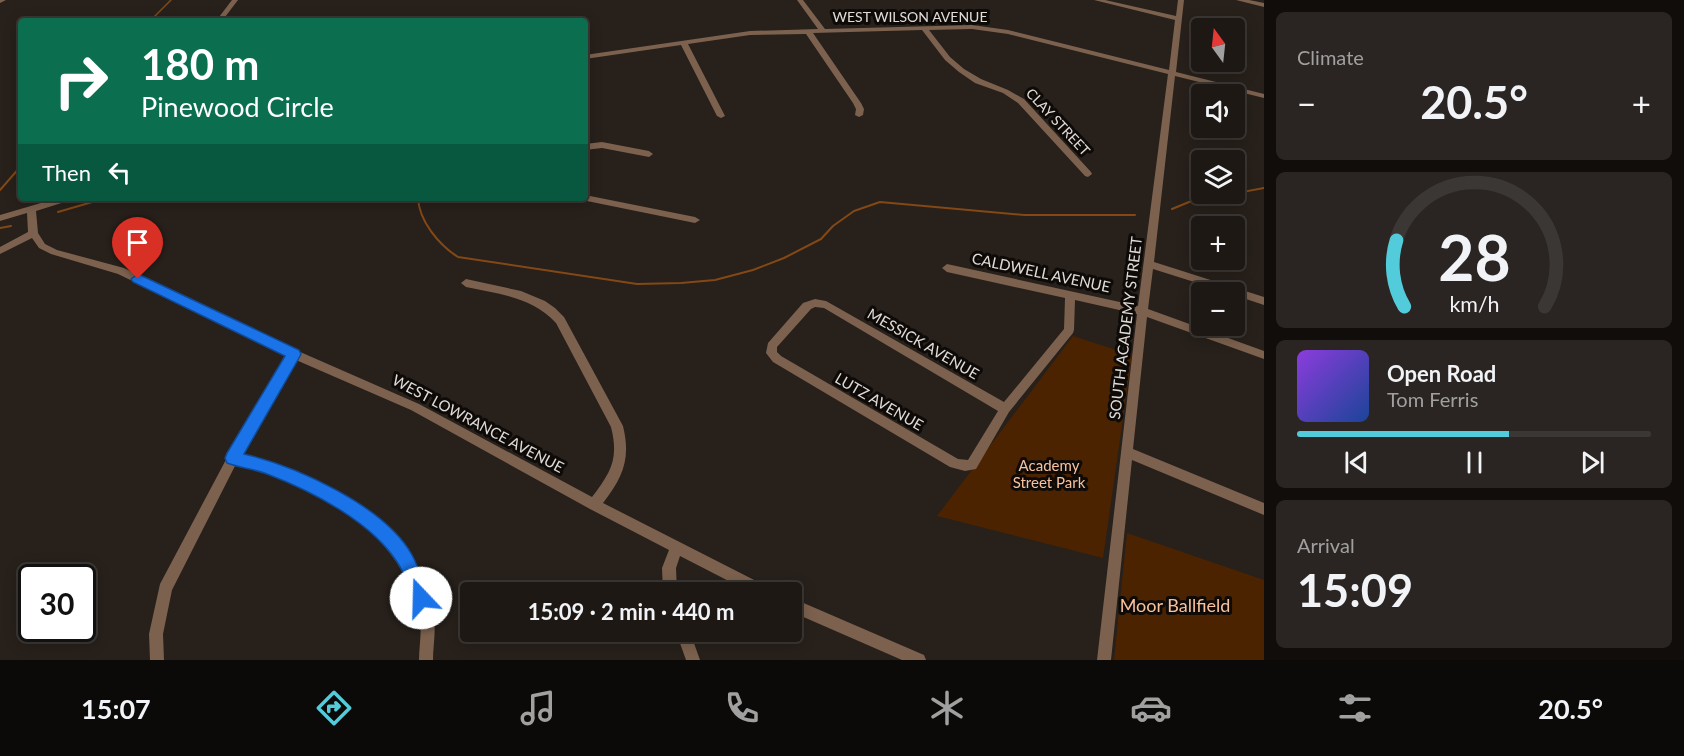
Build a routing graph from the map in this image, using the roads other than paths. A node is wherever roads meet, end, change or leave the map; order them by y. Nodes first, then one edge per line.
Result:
1 (235, 0) edge
2 (800, 0) edge
3 (1097, 0) edge
4 (1181, 0) edge
5 (1239, 0) edge
6 (1264, 5) edge
7 (221, 18) edge
8 (1179, 19) junction
9 (924, 28) junction
10 (823, 31) junction
11 (808, 32) junction
12 (683, 42) junction
13 (588, 57) edge
14 (1173, 73) junction
15 (1264, 96) edge
16 (859, 116) dead end
17 (721, 117) dead end
18 (588, 147) edge
19 (648, 154) dead end
20 (1088, 174) dead end
21 (588, 199) edge
22 (58, 201) edge
23 (31, 209) junction
24 (0, 218) edge
25 (695, 220) dead end
26 (33, 233) junction
27 (0, 250) edge
28 (1149, 264) junction
29 (947, 268) dead end
30 (466, 283) dead end
31 (1070, 294) junction
32 (1264, 301) edge
33 (1143, 311) junction
34 (294, 354) junction
35 (1264, 355) edge
36 (777, 359) joint
37 (1005, 409) junction
38 (1126, 452) junction
39 (233, 458) junction
40 (594, 505) junction
41 (1264, 509) edge
42 (676, 549) junction
43 (670, 582) edge
44 (743, 582) edge
45 (802, 609) edge
46 (687, 642) edge
47 (156, 660) edge
48 (426, 660) edge
49 (693, 660) edge
50 (919, 660) edge
51 (1104, 660) edge

1 - 7 street
2 - 10 street
3 - 8 street
4 - 8 street, SOUTH ACADEMY STREET
5 - 6 street
8 - 14 street, SOUTH ACADEMY STREET
9 - 10 street, WEST WILSON AVENUE
9 - 14 street, WEST WILSON AVENUE
9 - 20 street, CLAY STREET
10 - 11 street, WEST WILSON AVENUE
11 - 12 street, WEST WILSON AVENUE
11 - 16 street
12 - 13 street, WEST WILSON AVENUE
12 - 17 street
14 - 15 street, WEST WILSON AVENUE
14 - 28 street, SOUTH ACADEMY STREET
18 - 19 street
21 - 25 street
22 - 23 street
23 - 24 street
23 - 26 street
26 - 27 street
26 - 34 street, WEST LOWRANCE AVENUE
28 - 32 street
28 - 33 street, SOUTH ACADEMY STREET
29 - 31 street, CALDWELL AVENUE
30 - 40 street
31 - 33 street, CALDWELL AVENUE
31 - 37 street
33 - 35 street, CALDWELL AVENUE
33 - 38 street, SOUTH ACADEMY STREET
34 - 39 street
34 - 40 street, WEST LOWRANCE AVENUE
36 - 37 street, LUTZ AVENUE
36 - 37 street, MESSICK AVENUE
38 - 41 street
38 - 51 street, SOUTH ACADEMY STREET
39 - 47 street
39 - 48 street
40 - 42 street, WEST LOWRANCE AVENUE
42 - 43 street
42 - 44 street, WEST LOWRANCE AVENUE
45 - 50 street
46 - 49 street

